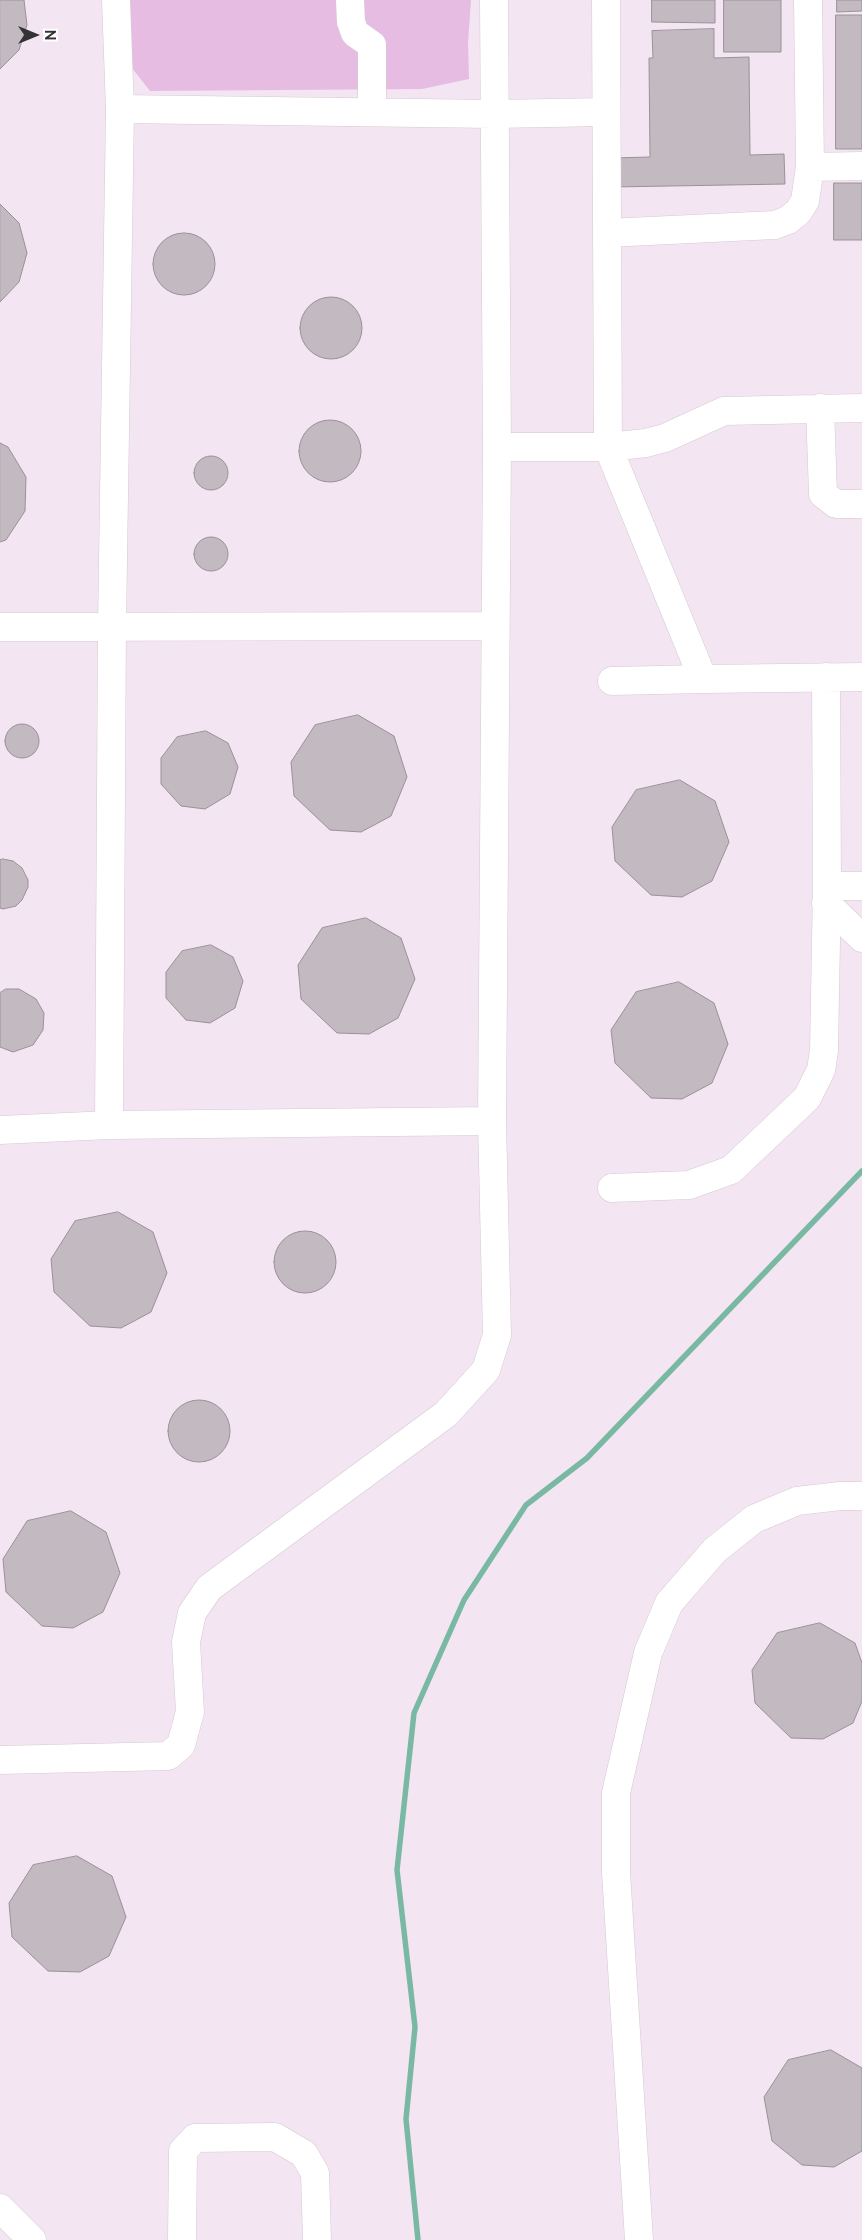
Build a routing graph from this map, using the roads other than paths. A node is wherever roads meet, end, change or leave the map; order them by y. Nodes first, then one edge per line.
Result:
1 (116, 0) edge
2 (350, 0) edge
3 (494, 0) edge
4 (606, 0) edge
5 (808, 0) edge
6 (120, 109) junction
7 (372, 112) junction
8 (606, 112) junction
9 (494, 114) junction
10 (862, 166) edge
11 (810, 167) junction
12 (607, 233) junction
13 (820, 408) junction
14 (862, 408) edge
15 (496, 447) junction
16 (608, 447) junction
17 (862, 504) edge
18 (112, 625) junction
19 (494, 626) junction
20 (0, 627) edge
21 (826, 677) junction
22 (862, 677) edge
23 (703, 679) junction
24 (612, 681) dead end
25 (862, 886) edge
26 (826, 895) junction
27 (862, 938) edge
28 (492, 1121) junction
29 (109, 1125) junction
30 (0, 1130) edge
31 (612, 1188) dead end
32 (862, 1496) edge
33 (0, 1760) edge
34 (0, 2208) edge
35 (32, 2240) edge
36 (182, 2240) edge
37 (317, 2240) edge
38 (639, 2240) edge

1 - 6 lane
2 - 7 lane
3 - 9 lane
4 - 8 lane
5 - 11 lane
6 - 7 lane
6 - 18 lane
7 - 9 lane
8 - 9 lane
8 - 12 lane
9 - 15 lane
10 - 11 lane
11 - 12 lane
12 - 16 lane
13 - 14 lane
13 - 16 lane
13 - 17 lane
15 - 16 lane
15 - 19 lane
16 - 23 lane
18 - 19 lane
18 - 20 lane
18 - 29 lane
19 - 28 lane
21 - 22 lane
21 - 23 lane
21 - 26 lane
23 - 24 lane
25 - 26 lane
26 - 27 lane
26 - 31 lane
28 - 29 lane
28 - 33 lane
29 - 30 lane
32 - 38 lane
34 - 35 lane
36 - 37 lane

